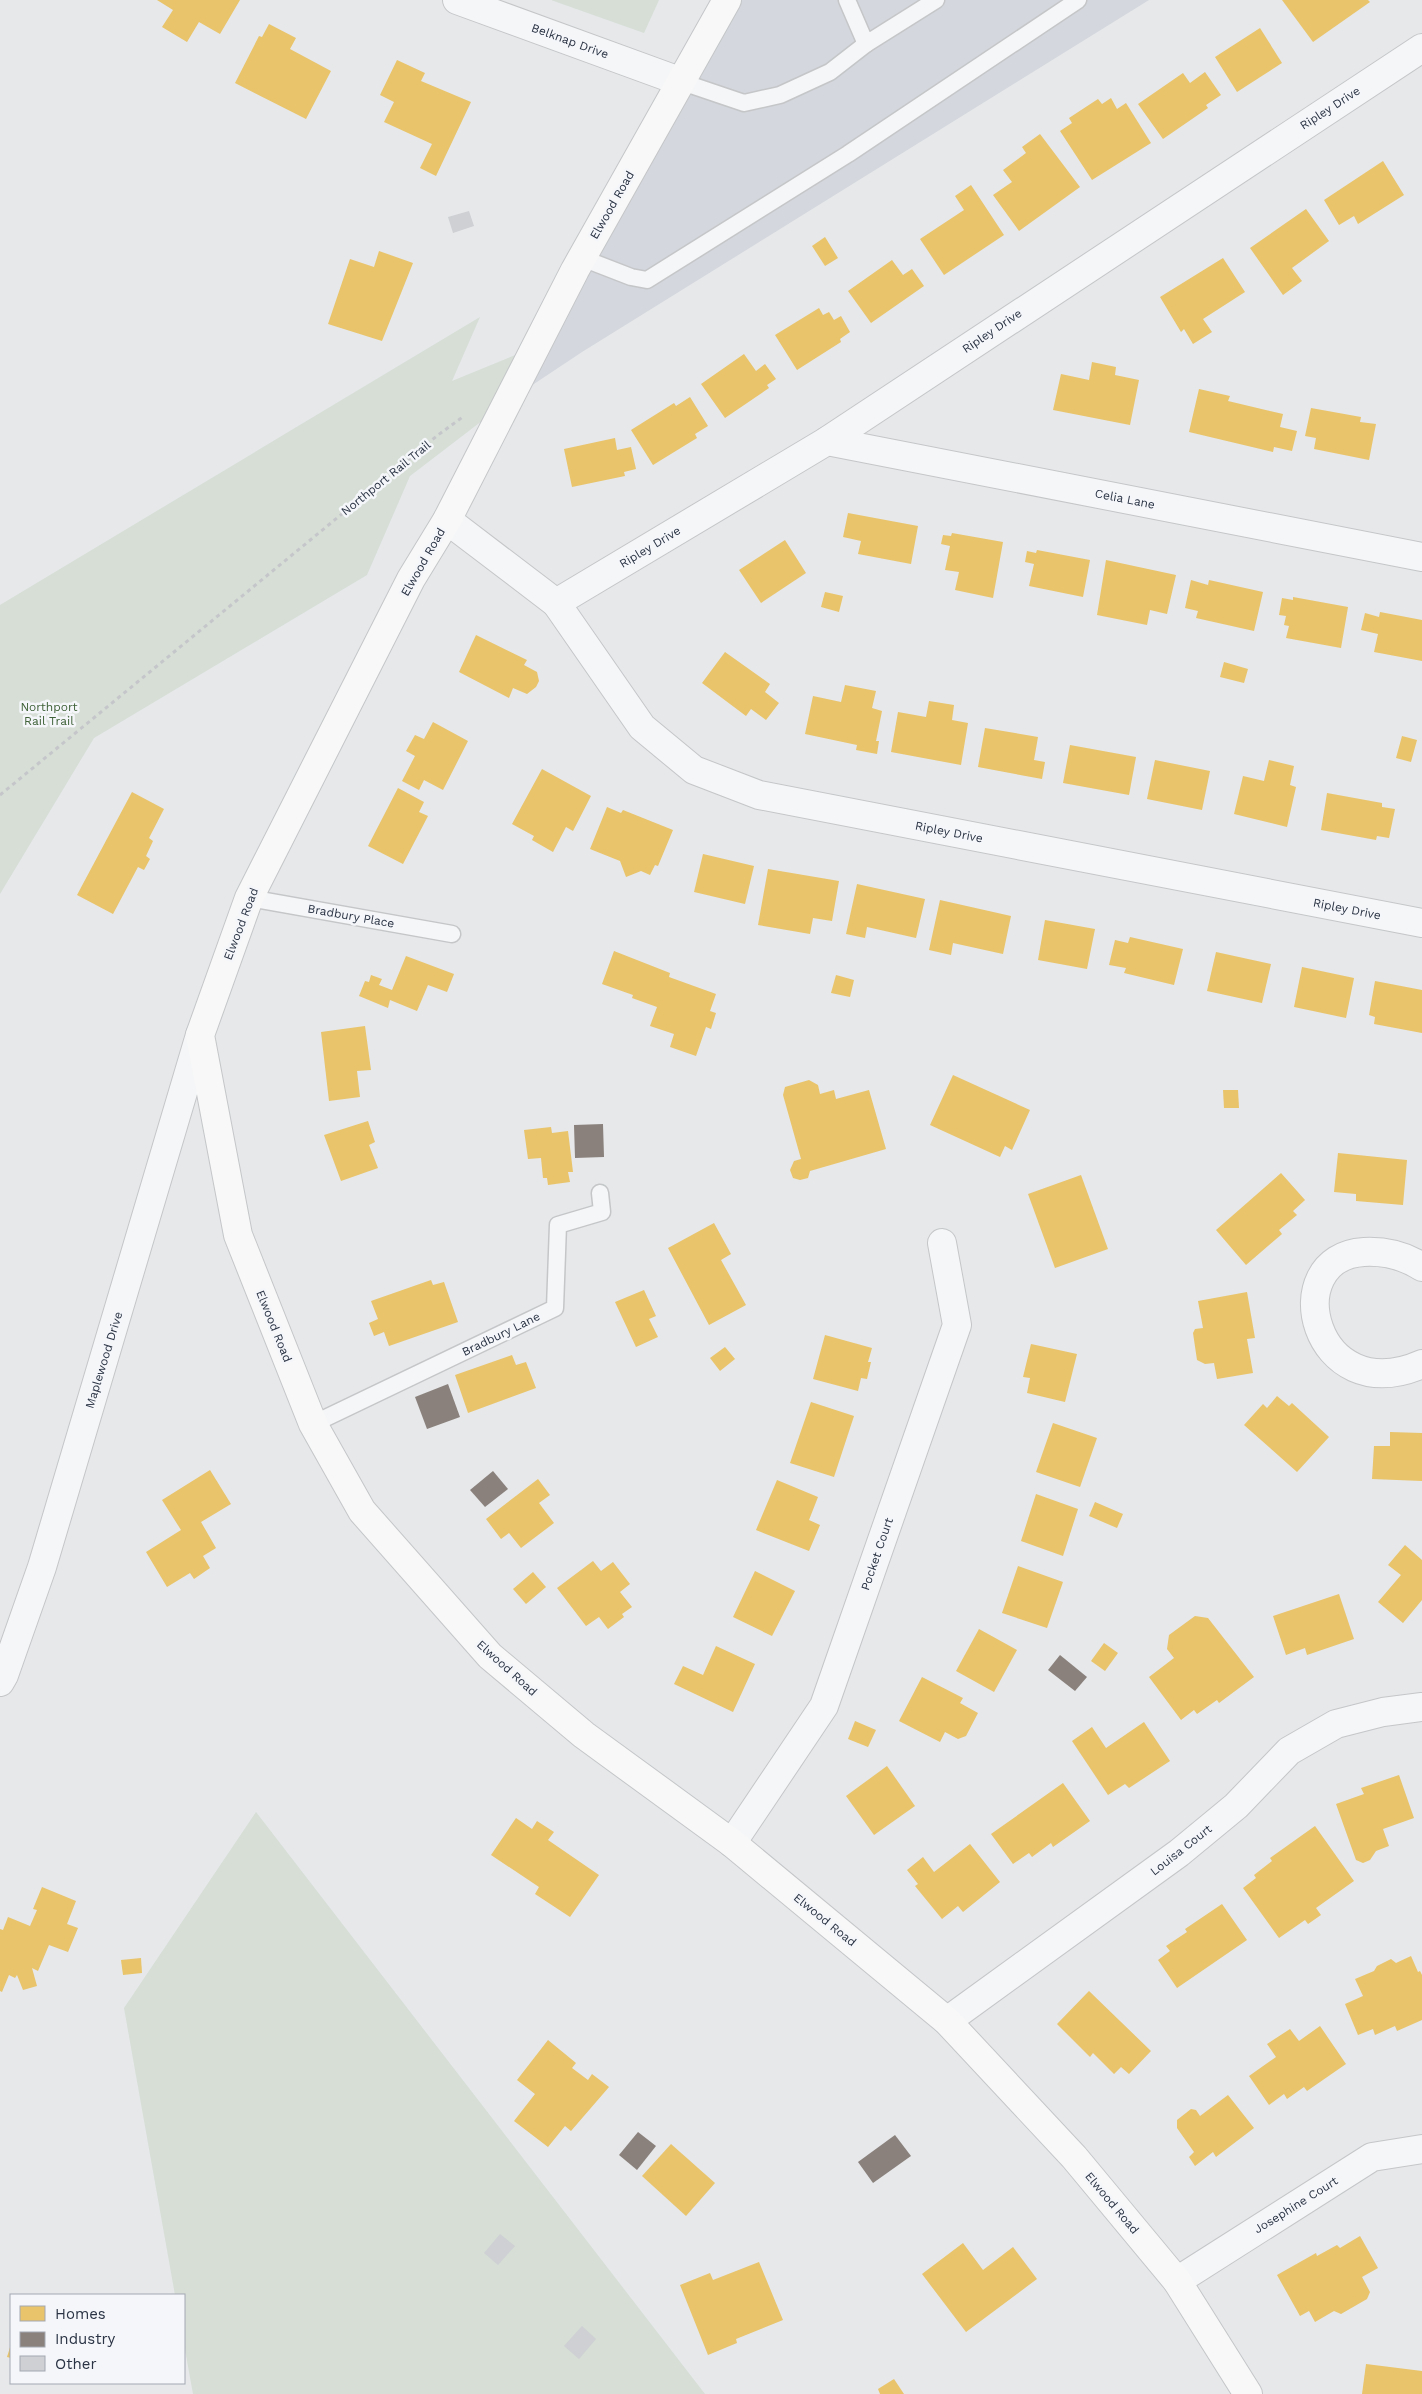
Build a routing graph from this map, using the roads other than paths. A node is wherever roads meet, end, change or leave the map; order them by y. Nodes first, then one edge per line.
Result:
1 (457, 0) edge
2 (727, 0) edge
3 (847, 0) edge
4 (936, 0) edge
5 (1078, 0) edge
6 (866, 44) junction
7 (1422, 48) edge
8 (682, 82) junction
9 (582, 258) junction
10 (827, 441) junction
11 (447, 520) junction
12 (1422, 557) edge
13 (556, 604) junction
14 (249, 898) junction
15 (1422, 923) edge
16 (452, 934) dead end
17 (200, 1035) junction
18 (600, 1193) dead end
19 (942, 1244) dead end
20 (1422, 1267) edge
21 (1422, 1364) edge
22 (313, 1424) junction
23 (0, 1682) edge
24 (1422, 1707) edge
25 (732, 1843) junction
26 (947, 2020) junction
27 (1422, 2149) edge
28 (1177, 2281) junction
29 (1248, 2394) edge

1 - 8 street, Belknap Drive
2 - 8 main road, Elwood Road
3 - 6 lane
4 - 6 lane
5 - 9 lane
6 - 8 lane
7 - 10 street, Ripley Drive
8 - 9 main road, Elwood Road
9 - 11 main road, Elwood Road
10 - 12 street, Celia Lane
10 - 13 street, Ripley Drive
11 - 13 street, Ripley Drive
11 - 14 main road, Elwood Road
13 - 15 street, Ripley Drive
14 - 16 lane, Bradbury Place
14 - 17 main road, Elwood Road
17 - 22 main road, Elwood Road
17 - 23 street, Maplewood Drive
18 - 22 lane, Bradbury Lane
19 - 25 street, Pocket Court
20 - 21 street
22 - 25 main road, Elwood Road
24 - 26 street, Louisa Court
25 - 26 main road, Elwood Road
26 - 28 main road, Elwood Road
27 - 28 street, Josephine Court
28 - 29 main road, Elwood Road

